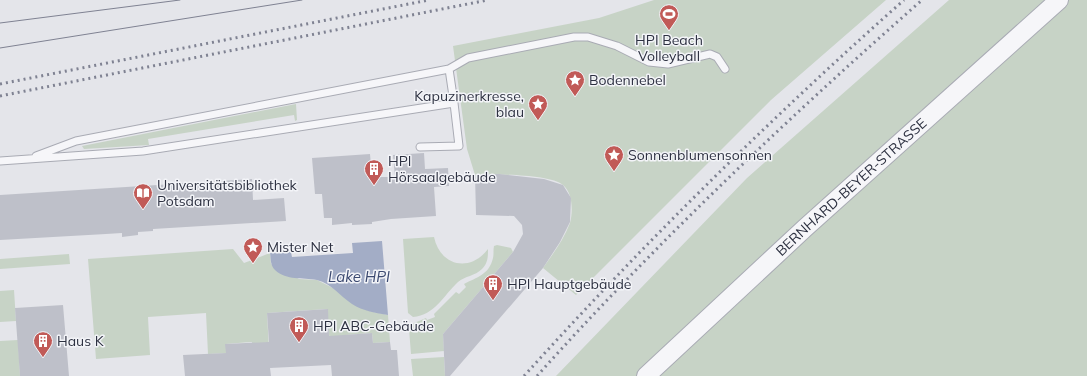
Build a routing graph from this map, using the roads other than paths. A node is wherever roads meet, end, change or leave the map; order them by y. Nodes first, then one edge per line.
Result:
1 (1059, 0) edge
2 (448, 69) junction
3 (725, 69) dead end
4 (454, 103) junction
5 (420, 147) dead end
6 (29, 159) junction
7 (0, 161) edge
8 (646, 376) edge

1 - 8 street, BERNHARD-BEYER-STRASSE
2 - 3 lane
2 - 4 lane
2 - 6 lane
4 - 5 lane
4 - 6 lane
6 - 7 lane

